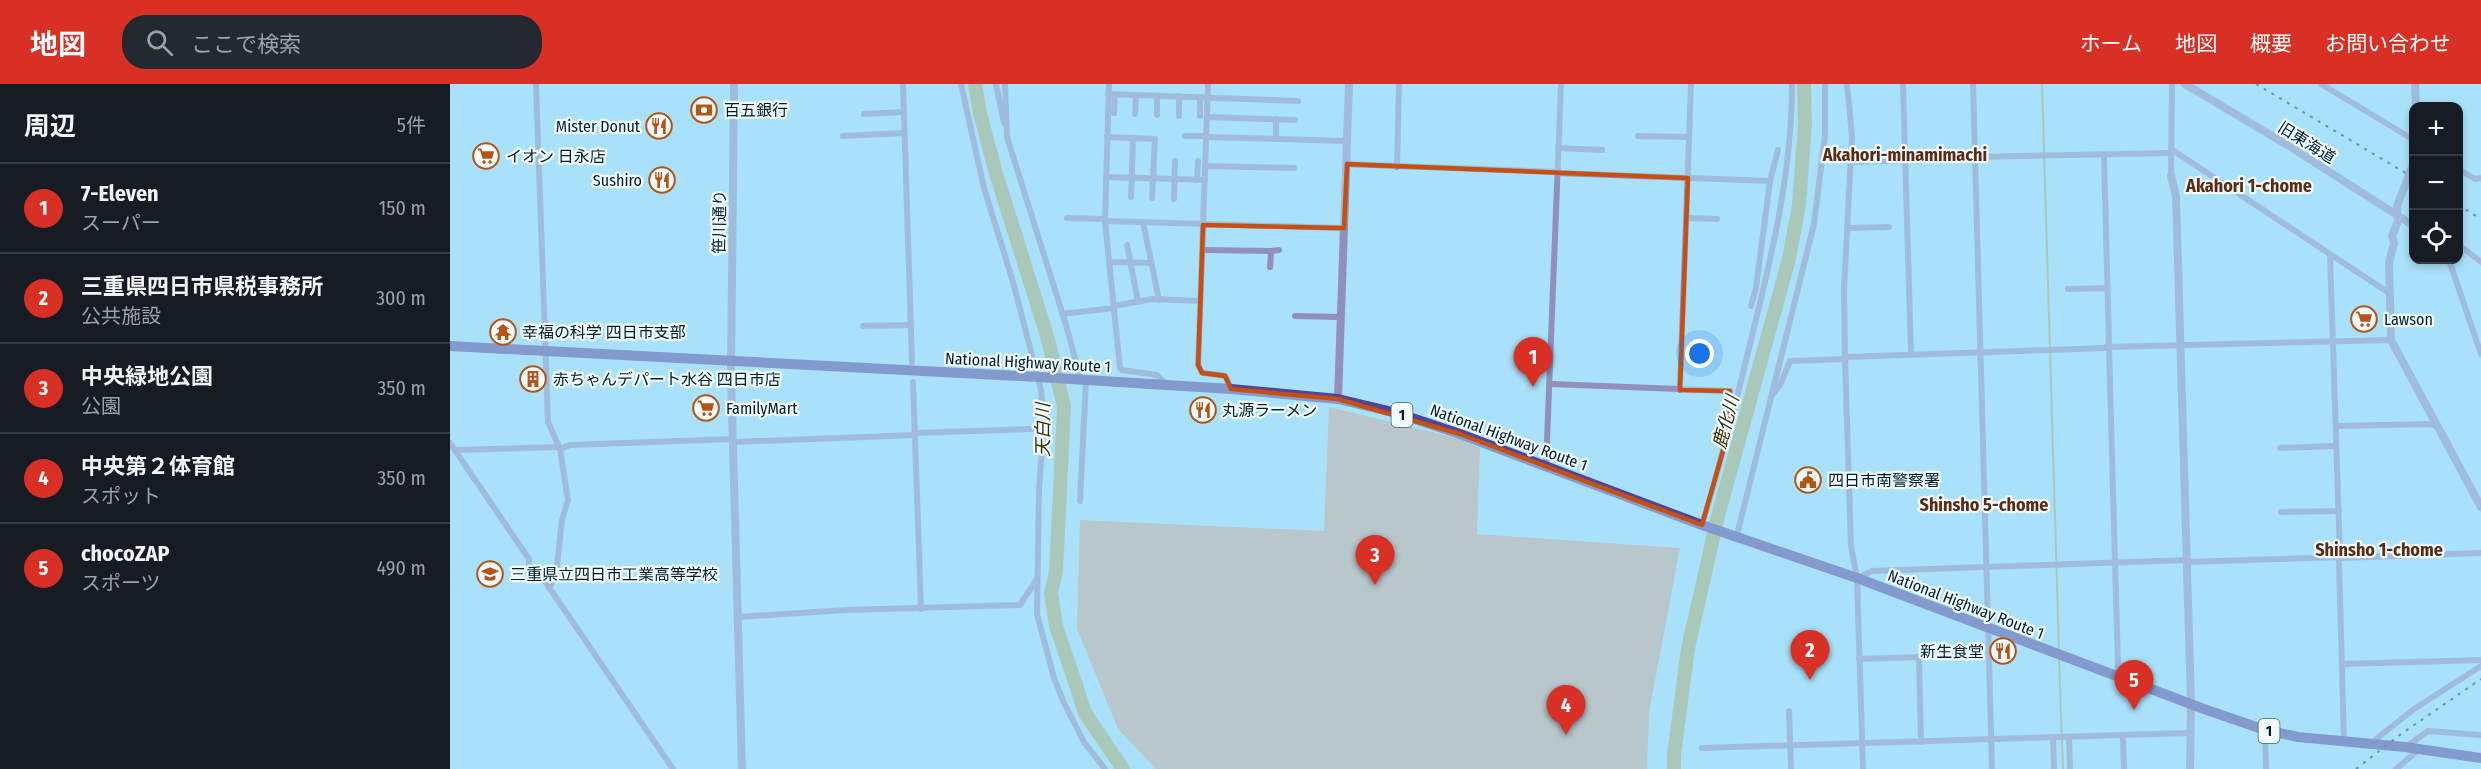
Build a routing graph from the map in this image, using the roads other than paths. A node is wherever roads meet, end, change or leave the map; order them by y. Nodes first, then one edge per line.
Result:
1 (536, 84) edge
2 (734, 84) edge
3 (903, 84) edge
4 (961, 84) edge
5 (996, 84) edge
6 (1005, 84) edge
7 (1109, 84) edge
8 (1208, 84) edge
9 (1349, 84) edge
10 (1399, 84) edge
11 (1561, 84) edge
12 (1691, 84) edge
13 (1792, 84) edge
14 (1825, 84) edge
15 (1847, 84) edge
16 (1903, 84) edge
17 (1973, 84) edge
18 (2172, 84) edge
19 (2185, 84) edge
20 (2322, 84) edge
21 (2415, 84) edge
22 (1112, 94) junction
23 (1136, 95) junction
24 (1157, 96) junction
25 (1179, 96) junction
26 (1200, 97) junction
27 (1208, 98) junction
28 (1298, 101) dead end
29 (2416, 102) edge
30 (904, 112) junction
31 (1114, 113) dead end
32 (864, 114) dead end
33 (1135, 114) dead end
34 (1157, 115) dead end
35 (1179, 116) dead end
36 (1203, 117) junction
37 (1276, 119) junction
38 (1294, 120) dead end
39 (1006, 129) junction
40 (904, 133) junction
41 (843, 136) dead end
42 (1107, 136) junction
43 (1185, 136) dead end
44 (1638, 136) dead end
45 (1206, 137) junction
46 (1689, 137) junction
47 (2409, 137) edge
48 (1133, 138) junction
49 (1276, 139) junction
50 (1347, 141) junction
51 (1559, 148) junction
52 (1602, 150) dead end
53 (1778, 150) dead end
54 (2171, 151) junction
55 (2104, 155) junction
56 (1973, 158) junction
57 (1905, 160) junction
58 (1175, 161) dead end
59 (1197, 161) dead end
60 (1850, 162) junction
61 (1347, 164) junction
62 (1205, 166) junction
63 (1396, 167) junction
64 (1294, 168) dead end
65 (2463, 172) edge
66 (1558, 173) junction
67 (2409, 175) edge
68 (2171, 176) joint
69 (1106, 177) junction
70 (1131, 178) junction
71 (1688, 178) junction
72 (2481, 178) edge
73 (1153, 179) junction
74 (1175, 179) junction
75 (1197, 180) junction
76 (1205, 180) junction
77 (1770, 181) junction
78 (1131, 197) dead end
79 (1152, 198) dead end
80 (1174, 199) dead end
81 (2398, 216) junction
82 (1067, 218) dead end
83 (1687, 218) junction
84 (1717, 219) dead end
85 (1105, 220) junction
86 (1143, 222) junction
87 (2409, 223) edge
88 (1203, 225) junction
89 (1889, 227) dead end
90 (1344, 228) junction
91 (1847, 228) junction
92 (1127, 245) dead end
93 (2463, 248) edge
94 (1202, 250) junction
95 (1279, 250) dead end
96 (1271, 251) junction
97 (2330, 255) junction
98 (1109, 262) junction
99 (2481, 262) edge
100 (1131, 263) junction
101 (1151, 263) junction
102 (2450, 264) edge
103 (1270, 267) dead end
104 (2108, 288) junction
105 (2068, 289) dead end
106 (2389, 293) junction
107 (1159, 300) junction
108 (1138, 301) junction
109 (1200, 301) junction
110 (1751, 306) dead end
111 (1114, 307) junction
112 (1062, 314) junction
113 (1295, 316) dead end
114 (1341, 317) junction
115 (911, 325) junction
116 (863, 326) dead end
117 (2391, 340) junction
118 (2332, 342) junction
119 (450, 346) edge
120 (2181, 347) junction
121 (2108, 348) junction
122 (544, 352) junction
123 (1979, 352) junction
124 (1911, 354) junction
125 (2481, 354) edge
126 (1846, 358) junction
127 (732, 361) junction
128 (912, 362) dead end
129 (1038, 377) junction
130 (1084, 380) junction
131 (913, 382) dead end
132 (1551, 384) junction
133 (1166, 385) junction
134 (1231, 389) junction
135 (1680, 390) junction
136 (1772, 394) junction
137 (1338, 399) junction
138 (1731, 423) junction
139 (2336, 426) junction
140 (2437, 426) junction
141 (1031, 429) dead end
142 (915, 434) junction
143 (733, 441) junction
144 (450, 443) edge
145 (2336, 446) junction
146 (560, 448) junction
147 (2280, 448) dead end
148 (456, 450) junction
149 (1546, 466) junction
150 (1080, 501) dead end
151 (2481, 507) edge
152 (2339, 511) junction
153 (2281, 512) dead end
154 (1704, 525) junction
155 (1737, 536) junction
156 (2481, 553) edge
157 (2340, 557) junction
158 (2187, 561) junction
159 (2116, 563) junction
160 (1985, 567) junction
161 (1037, 578) junction
162 (1857, 578) junction
163 (549, 588) junction
164 (921, 609) junction
165 (738, 617) junction
166 (1987, 628) junction
167 (1859, 659) junction
168 (2481, 660) edge
169 (2343, 664) junction
170 (2481, 666) edge
171 (2116, 677) junction
172 (2191, 703) junction
173 (1789, 711) dead end
174 (2265, 730) junction
175 (2189, 733) junction
176 (2481, 735) edge
177 (2123, 736) junction
178 (2054, 738) junction
179 (2068, 738) junction
180 (1991, 740) junction
181 (1921, 742) junction
182 (2344, 742) junction
183 (1863, 744) junction
184 (2370, 744) junction
185 (1791, 746) junction
186 (2405, 747) junction
187 (1702, 748) dead end
188 (2420, 749) junction
189 (2481, 758) edge
190 (674, 769) edge
191 (742, 769) edge
192 (1105, 769) edge
193 (1791, 769) edge
194 (1863, 769) edge
195 (1992, 769) edge
196 (2054, 769) edge
197 (2070, 769) edge
198 (2124, 769) edge
199 (2190, 769) edge
200 (2266, 769) edge
201 (2396, 769) edge

1 - 122 street
2 - 127 street, 笹川通り
3 - 30 street
4 - 129 street
5 - 39 street
6 - 39 street
7 - 22 street
8 - 27 street
9 - 50 street
10 - 63 street
11 - 51 street
12 - 46 street
13 - 138 street
14 - 136 street
15 - 60 street
16 - 57 street
17 - 56 street
18 - 54 street
19 - 81 street, 旧東海道
20 - 47 street
21 - 29 street
22 - 23 street
22 - 31 street
22 - 42 street
23 - 24 street
23 - 33 street
24 - 25 street
24 - 34 street
25 - 26 street
25 - 35 street
26 - 27 street
26 - 36 street
27 - 28 street
27 - 36 street
30 - 32 street
30 - 40 street
36 - 37 street
36 - 45 street
37 - 38 street
37 - 49 street
39 - 112 street
40 - 41 street
40 - 115 street
42 - 48 street
42 - 69 street
43 - 45 street
44 - 46 street
45 - 49 street
45 - 62 street
46 - 71 street
48 - 70 street
48 - 73 street
49 - 50 street
50 - 61 street
51 - 52 street
51 - 66 street
53 - 77 street
54 - 55 street
54 - 68 street
54 - 97 street
55 - 56 street
55 - 104 street
56 - 57 street
56 - 123 street
57 - 60 street
57 - 124 street
58 - 74 street
59 - 75 street
60 - 91 street
61 - 63 street
61 - 90 street
62 - 64 street
62 - 76 street
63 - 66 street
65 - 72 street
66 - 71 street
66 - 132 street
67 - 81 street
68 - 120 street
69 - 70 street
69 - 85 street
70 - 73 street
70 - 78 street
71 - 77 street
71 - 83 street
73 - 74 street
73 - 79 street
74 - 75 street
74 - 80 street
75 - 76 street
76 - 88 street
77 - 110 street
81 - 87 street, 旧東海道
81 - 106 street
82 - 85 street
83 - 84 street
83 - 135 street
85 - 86 street
85 - 98 street
86 - 88 street
86 - 101 street
88 - 90 street
88 - 94 street
89 - 91 street
90 - 114 street
91 - 126 street
92 - 100 street
93 - 99 street
94 - 96 street
94 - 109 street
95 - 96 street
96 - 103 street
97 - 106 street
97 - 118 street
98 - 100 street
98 - 111 street
100 - 101 street
100 - 108 street
101 - 107 street
102 - 125 street
104 - 105 street
104 - 121 street
106 - 117 street
107 - 108 street
107 - 109 street
108 - 111 street
109 - 134 street
111 - 112 street
111 - 133 street
112 - 130 street
113 - 114 street
114 - 137 street
115 - 116 street
115 - 128 street
117 - 118 street
117 - 140 street
118 - 120 street
118 - 139 street
119 - 122 highway, National Highway Route 1 / 1
120 - 121 street
120 - 158 street
121 - 123 street
121 - 159 street
122 - 127 highway, National Highway Route 1 / 1
122 - 146 street
123 - 124 street
123 - 160 street
124 - 126 street
126 - 136 street
126 - 162 street
127 - 129 highway, National Highway Route 1 / 1
127 - 143 street, 笹川通り
129 - 130 highway, National Highway Route 1 / 1
129 - 161 street
130 - 133 highway, National Highway Route 1 / 1
130 - 150 street
131 - 142 street
132 - 135 street
132 - 149 street
133 - 134 highway, National Highway Route 1 / 1
134 - 137 highway, National Highway Route 1 / 1
135 - 138 street
136 - 155 street
137 - 149 highway, National Highway Route 1 / 1
138 - 154 street
139 - 140 street
139 - 145 street
140 - 151 street
141 - 142 street
142 - 143 street
142 - 164 street
143 - 146 street
143 - 165 street, 笹川通り
144 - 148 street
145 - 147 street
145 - 152 street
146 - 148 street
146 - 163 street
148 - 163 street
149 - 154 highway, National Highway Route 1 / 1
152 - 153 street
152 - 157 street
154 - 155 highway, National Highway Route 1 / 1
155 - 162 highway, National Highway Route 1 / 1
156 - 157 street
157 - 158 street
157 - 169 street
158 - 159 street
158 - 172 street
159 - 160 street
159 - 171 street
160 - 162 street
160 - 166 street
161 - 164 street
161 - 192 street
162 - 166 highway, National Highway Route 1 / 1
162 - 167 street
163 - 190 street
164 - 165 street
165 - 191 street, 笹川通り
166 - 171 highway, National Highway Route 1 / 1
166 - 180 street
167 - 181 street
167 - 183 street
168 - 169 street
169 - 182 street
170 - 184 street
171 - 172 highway, National Highway Route 1 / 1
172 - 174 highway, National Highway Route 1 / 1
172 - 175 street
173 - 185 street
174 - 182 highway, National Highway Route 1 / 1
174 - 200 street
175 - 177 street
175 - 199 street
176 - 186 street
177 - 179 street
177 - 198 street
178 - 179 street
178 - 180 street
178 - 196 street
179 - 197 street
180 - 181 street
180 - 195 street
181 - 183 street
182 - 184 highway, National Highway Route 1 / 1
183 - 185 street
183 - 194 street
184 - 186 highway, National Highway Route 1 / 1
185 - 187 street
185 - 193 street
186 - 188 highway, National Highway Route 1 / 1
188 - 189 highway, National Highway Route 1 / 1
188 - 201 street

